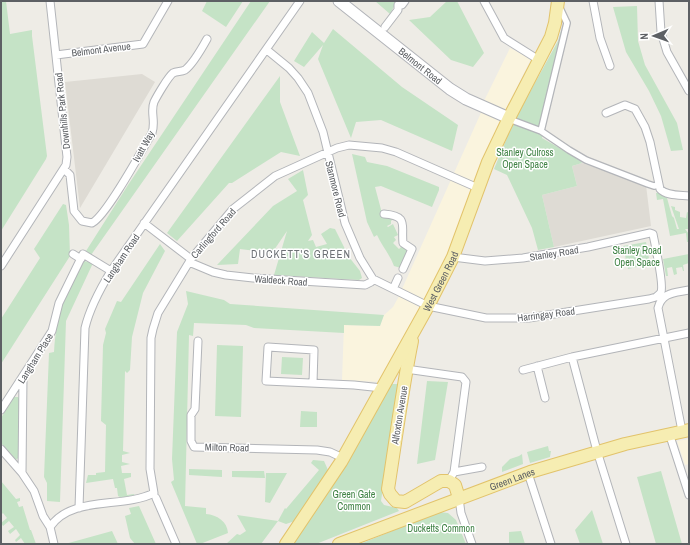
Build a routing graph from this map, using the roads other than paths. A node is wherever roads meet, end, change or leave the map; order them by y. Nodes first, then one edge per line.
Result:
1 (50, 1) edge
2 (168, 1) edge
3 (300, 1) edge
4 (339, 1) edge
5 (484, 1) edge
6 (593, 1) edge
7 (659, 1) edge
8 (558, 3) edge
9 (402, 5) edge
10 (385, 27) dead end
11 (207, 39) dead end
12 (267, 50) junction
13 (56, 55) junction
14 (540, 60) junction
15 (610, 66) dead end
16 (689, 91) edge
17 (606, 113) dead end
18 (509, 118) junction
19 (541, 130) junction
20 (327, 152) junction
21 (64, 169) junction
22 (659, 185) junction
23 (478, 188) junction
24 (689, 196) edge
25 (384, 214) dead end
26 (99, 219) joint
27 (144, 223) junction
28 (72, 254) dead end
29 (453, 257) junction
30 (81, 259) junction
31 (190, 261) junction
32 (1, 266) edge
33 (403, 269) dead end
34 (111, 271) junction
35 (398, 278) dead end
36 (373, 279) junction
37 (393, 289) junction
38 (689, 290) edge
39 (660, 296) junction
40 (428, 306) junction
41 (414, 332) junction
42 (689, 333) edge
43 (663, 338) junction
44 (198, 341) dead end
45 (572, 357) junction
46 (395, 364) junction
47 (537, 366) junction
48 (406, 369) junction
49 (523, 370) dead end
50 (23, 377) junction
51 (313, 383) junction
52 (382, 388) junction
53 (545, 398) dead end
54 (1, 410) edge
55 (686, 430) edge
56 (670, 433) junction
57 (1, 449) edge
58 (597, 452) junction
59 (343, 458) junction
60 (482, 467) dead end
61 (22, 473) junction
62 (528, 473) junction
63 (451, 477) junction
64 (431, 488) junction
65 (689, 495) edge
66 (155, 496) junction
67 (459, 498) junction
68 (445, 504) junction
69 (79, 508) junction
70 (461, 513) junction
71 (50, 527) junction
72 (54, 544) edge
73 (176, 544) edge
74 (286, 544) edge
75 (339, 544) edge
76 (472, 544) edge
77 (550, 544) edge
78 (626, 544) edge

1 - 13 street, Downhills Park Road
2 - 13 street, Belmont Avenue
3 - 12 street, Langham Road
4 - 18 main road, Belmont Road
5 - 14 street
6 - 15 street
7 - 16 street
8 - 14 main road, West Green Road
8 - 19 street
9 - 10 street
11 - 26 street, Ivatt Way
12 - 20 street, Stanmore Road
12 - 27 street, Langham Road
13 - 21 street, Downhills Park Road
14 - 18 main road, West Green Road
17 - 22 street
18 - 19 street
18 - 23 main road, West Green Road
19 - 22 street
20 - 23 street, Carlingford Road
20 - 31 street, Carlingford Road
20 - 36 street, Stanmore Road
21 - 26 street, Downhills Park Road
21 - 32 street
22 - 24 street
23 - 29 main road, West Green Road
25 - 33 street
27 - 31 street, Waldeck Road
27 - 34 street, Langham Road
28 - 30 street
29 - 39 street, Stanley Road
29 - 40 main road, West Green Road
30 - 34 street
30 - 50 street, Langham Place
31 - 36 street, Waldeck Road
31 - 66 street, Carlingford Road
34 - 69 street, Langham Road
35 - 37 street
36 - 37 street
37 - 40 street
38 - 39 street, Harringay Road
39 - 40 street, Harringay Road
39 - 43 street
40 - 41 main road, West Green Road
41 - 46 main road, West Green Road
41 - 48 main road, Alfoxton Avenue
42 - 43 street
43 - 45 street
43 - 55 street
44 - 59 street, Milton Road
45 - 47 street
45 - 58 street
46 - 48 main road
46 - 52 main road, West Green Road
47 - 49 street
47 - 53 street
48 - 63 street
48 - 64 main road, Alfoxton Avenue
50 - 54 street, Langham Place
50 - 61 street
51 - 51 street
51 - 52 street
52 - 59 main road, West Green Road
55 - 56 main road, Green Lanes
56 - 58 main road, Green Lanes
56 - 65 street
57 - 61 street
58 - 62 main road, Green Lanes
58 - 78 street
59 - 74 main road, West Green Road
60 - 63 street
61 - 71 street
62 - 67 main road, Green Lanes
62 - 77 street
63 - 64 main road
63 - 67 main road
64 - 68 main road
66 - 69 street
66 - 73 street, Carlingford Road
67 - 68 main road, Green Lanes
67 - 70 street
68 - 70 street
68 - 75 main road, Green Lanes
69 - 71 street
70 - 76 street
71 - 72 street

